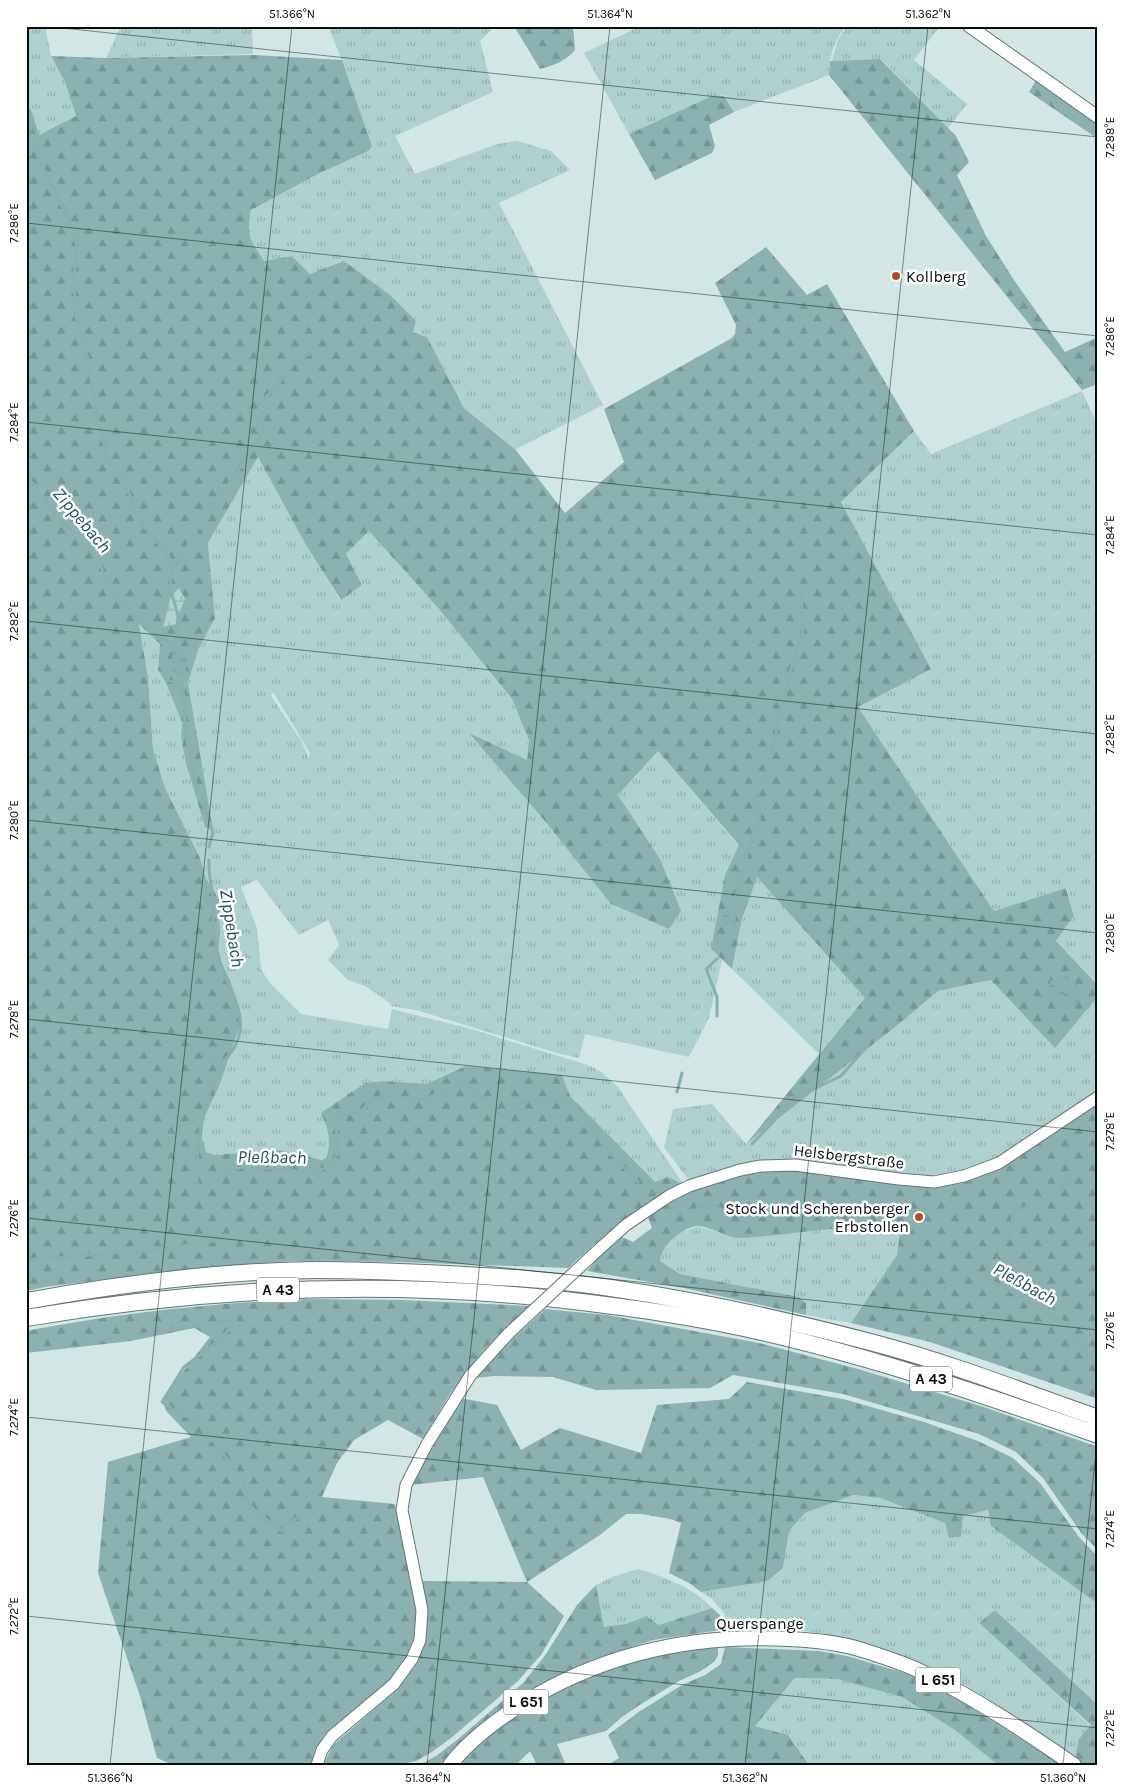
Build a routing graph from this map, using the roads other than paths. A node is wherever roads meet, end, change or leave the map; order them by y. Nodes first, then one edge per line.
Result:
1 (969, 26) edge
2 (1098, 117) edge
3 (1098, 1097) edge
4 (26, 1301) edge
5 (26, 1318) edge
6 (1098, 1418) edge
7 (1098, 1435) edge
8 (316, 1765) edge
9 (450, 1765) edge
10 (1074, 1765) edge

1 - 2 main road
3 - 8 street, Helsbergstraße, bridge
4 - 6 highway, A 43
5 - 7 highway, A 43
9 - 10 main road, Querspange / L 651

